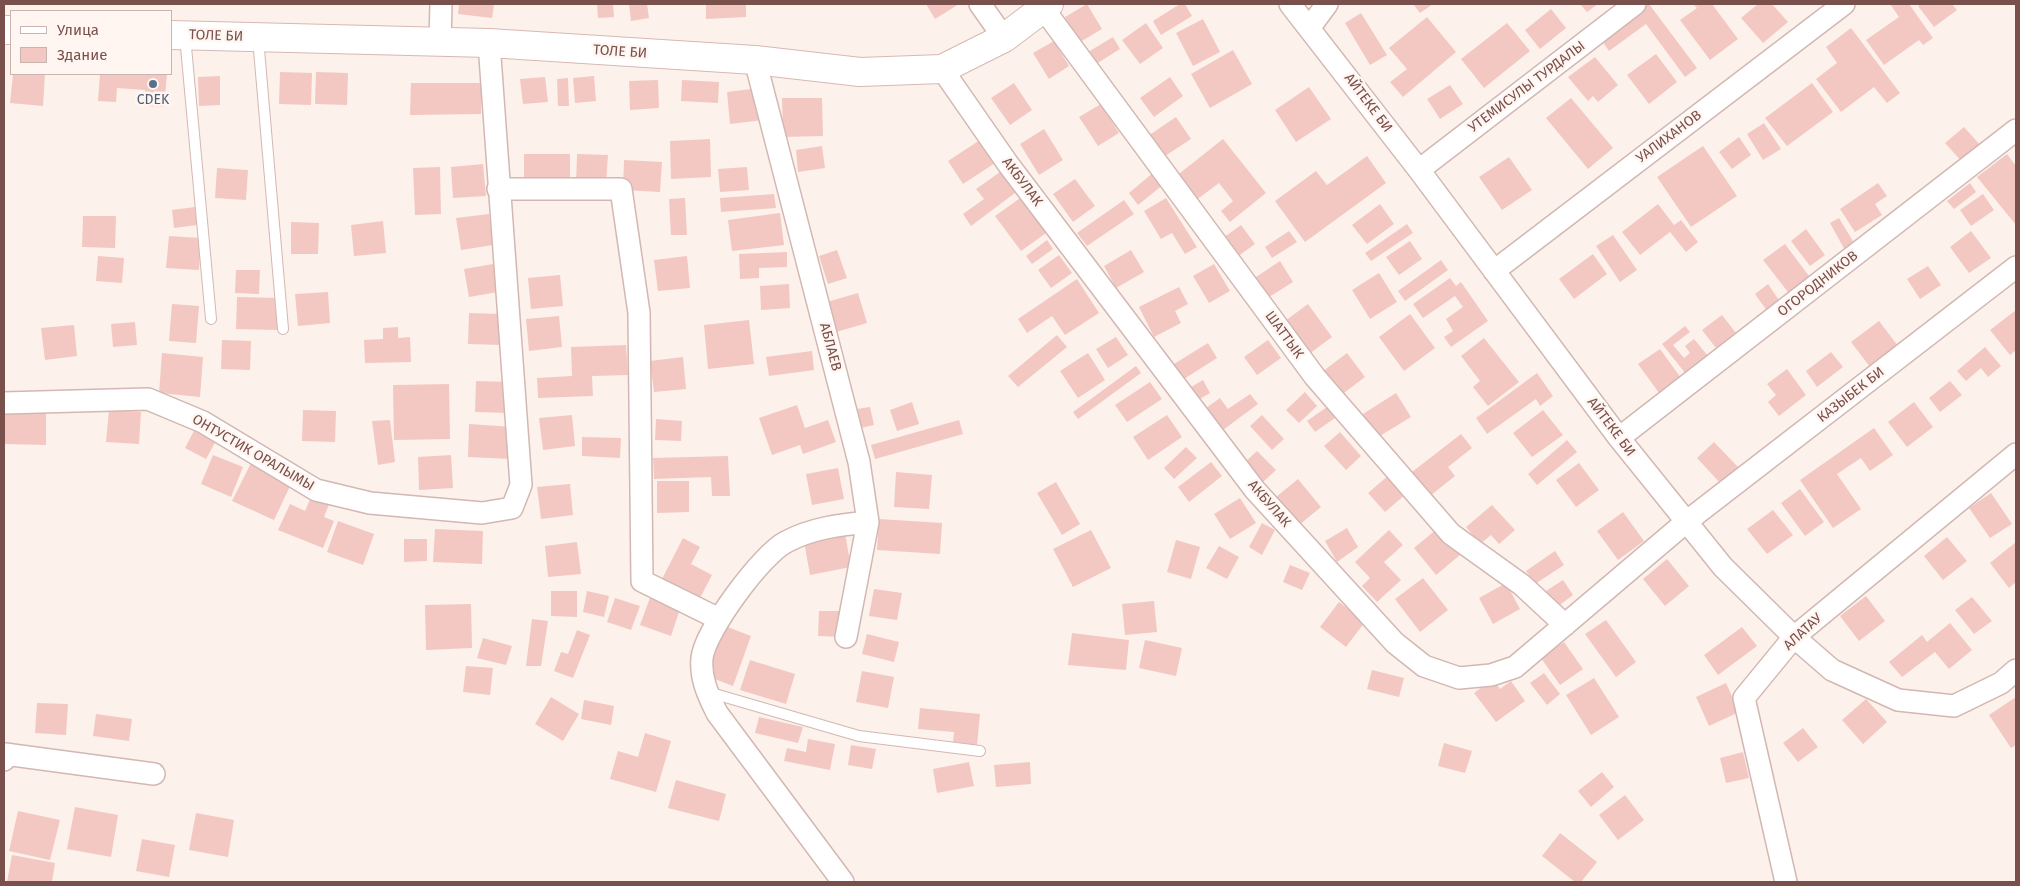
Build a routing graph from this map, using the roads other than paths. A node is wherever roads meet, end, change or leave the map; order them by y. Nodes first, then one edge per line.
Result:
1 (441, 4) edge
2 (980, 4) edge
3 (1290, 4) edge
4 (1326, 4) edge
5 (1635, 4) edge
6 (1844, 4) edge
7 (1046, 6) edge
8 (1310, 27) junction
9 (178, 35) edge
10 (258, 37) junction
11 (1004, 38) junction
12 (440, 42) junction
13 (489, 43) junction
14 (755, 60) junction
15 (942, 69) junction
16 (2016, 130) edge
17 (1418, 170) junction
18 (498, 189) junction
19 (2016, 268) edge
20 (1494, 270) junction
21 (211, 319) dead end
22 (283, 328) dead end
23 (4, 403) edge
24 (1619, 438) junction
25 (2016, 454) edge
26 (868, 522) junction
27 (1686, 522) junction
28 (719, 619) junction
29 (1565, 625) junction
30 (846, 637) dead end
31 (1794, 637) junction
32 (2016, 670) edge
33 (707, 692) junction
34 (980, 751) dead end
35 (4, 760) edge
36 (154, 774) dead end
37 (843, 882) edge
38 (1786, 882) edge

1 - 12 street
2 - 11 street
3 - 8 street, АЙТЕКЕ БИ
4 - 8 street
5 - 17 street, УТЕМИСУЛЫ ТУРДАЛЫ
6 - 20 street, УАЛИХАНОВ
7 - 11 main road, ТОЛЕ БИ
7 - 29 street, ШАТТЫК
8 - 17 street, АЙТЕКЕ БИ
9 - 10 main road, ТОЛЕ БИ
9 - 21 lane
10 - 12 main road, ТОЛЕ БИ
10 - 22 lane
11 - 15 main road, ТОЛЕ БИ
12 - 13 main road, ТОЛЕ БИ
13 - 14 main road, ТОЛЕ БИ
13 - 18 street, ОНТУСТИК ОРАЛЫМЫ
14 - 15 main road, ТОЛЕ БИ
14 - 26 street, АБЛАЕВ
15 - 29 street, АКБУЛАК
16 - 24 street, ОГОРОДНИКОВ
17 - 20 street, АЙТЕКЕ БИ
18 - 23 street, ОНТУСТИК ОРАЛЫМЫ
18 - 28 street
19 - 27 street, КАЗЫБЕК БИ
20 - 24 street, АЙТЕКЕ БИ
24 - 27 street, АЙТЕКЕ БИ
25 - 31 street, АЛАТАУ
26 - 28 street
26 - 30 street, АБЛАЕВ
27 - 29 street, АКБУЛАК
27 - 31 street, АЙТЕКЕ БИ
28 - 33 street
31 - 32 street, АЙТЕКЕ БИ
31 - 38 street, АЛАТАУ
33 - 34 lane
33 - 37 street
35 - 36 street

